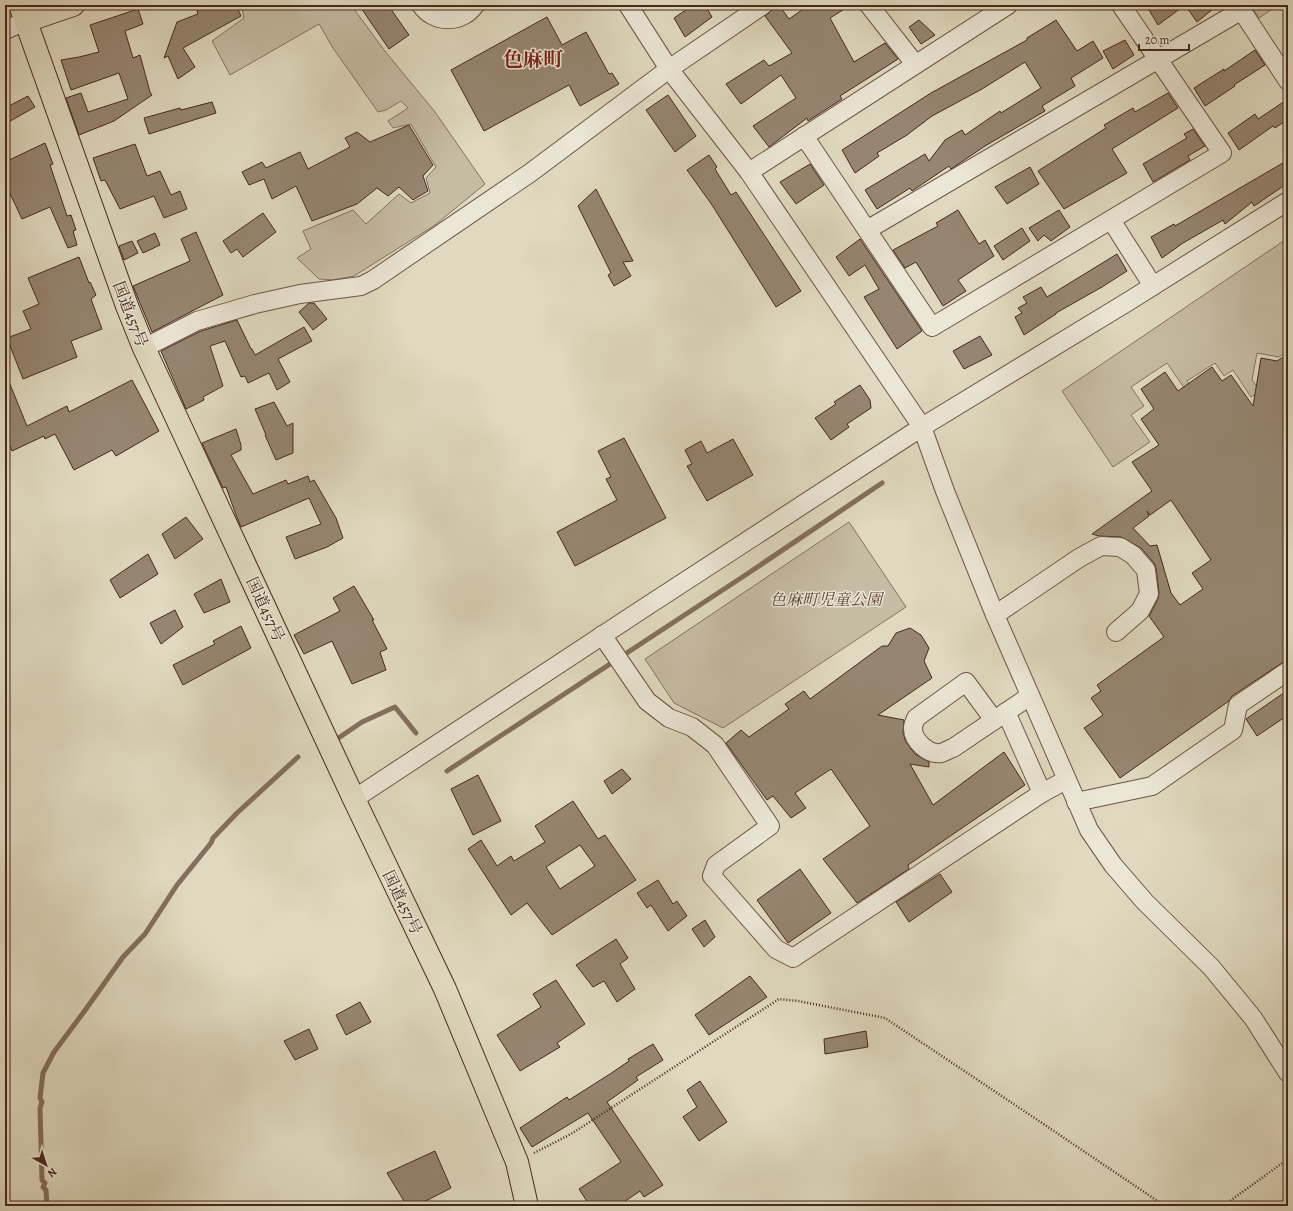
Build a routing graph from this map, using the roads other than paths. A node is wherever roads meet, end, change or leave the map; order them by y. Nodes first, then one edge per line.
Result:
1 (73, 5) edge
2 (421, 5) edge
3 (475, 5) edge
4 (628, 5) edge
5 (762, 5) edge
6 (869, 5) edge
7 (1008, 5) edge
8 (1121, 5) edge
9 (1240, 7) edge
10 (23, 13) edge
11 (5, 30) edge
12 (1159, 58) junction
13 (915, 64) junction
14 (669, 69) junction
15 (1288, 81) edge
16 (804, 136) junction
17 (750, 172) junction
18 (1286, 207) edge
19 (1111, 220) junction
20 (867, 230) junction
21 (1153, 286) junction
22 (144, 348) junction
23 (922, 427) junction
24 (995, 615) junction
25 (1116, 632) dead end
26 (602, 635) junction
27 (1288, 671) edge
28 (1030, 696) junction
29 (1066, 780) junction
30 (1042, 793) junction
31 (354, 799) junction
32 (1076, 802) junction
33 (1288, 1073) edge
34 (527, 1206) edge

1 - 10 main road
2 - 3 street
4 - 14 street
5 - 14 street
6 - 13 street
7 - 13 street
8 - 12 street
9 - 12 street
9 - 15 street
10 - 11 street
10 - 22 main road, 国道457号
12 - 19 street
12 - 20 street
13 - 16 street
14 - 17 street
14 - 22 street
16 - 17 street
16 - 20 street
17 - 23 street
18 - 21 street
19 - 20 street
19 - 21 street
21 - 23 street
22 - 31 main road, 国道457号
23 - 24 street
23 - 26 street
24 - 25 street
24 - 28 street
26 - 30 street
26 - 31 street
27 - 32 street
28 - 29 street
28 - 30 street
29 - 30 street
29 - 32 street
31 - 34 main road, 国道457号
32 - 33 street

